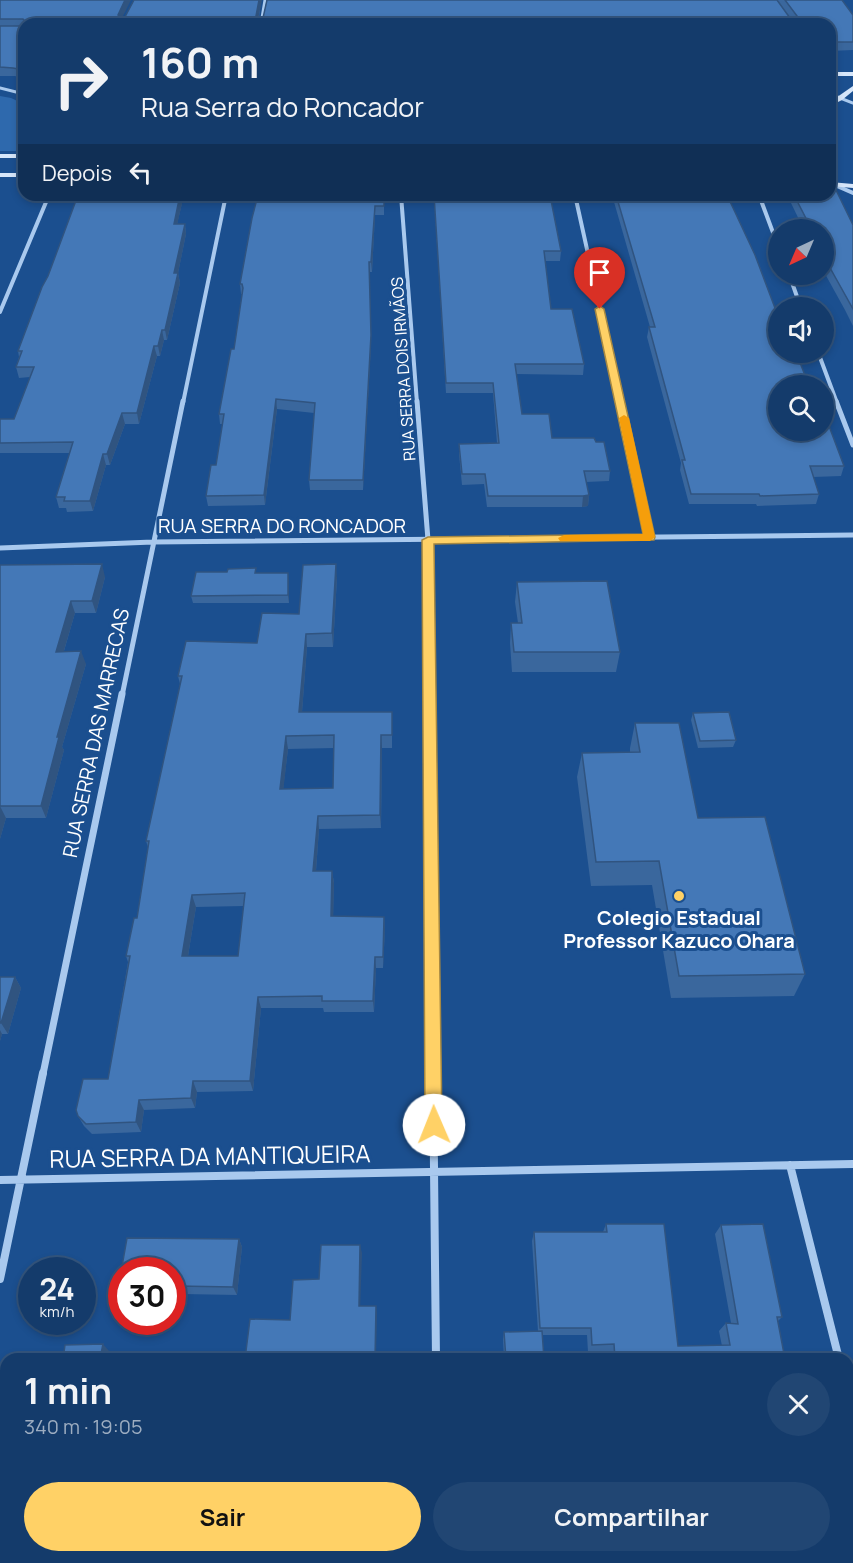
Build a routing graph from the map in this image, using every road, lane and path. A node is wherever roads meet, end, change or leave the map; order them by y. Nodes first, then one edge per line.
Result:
1 (265, 0) edge
2 (262, 18) edge
3 (836, 74) edge
4 (853, 74) edge
5 (0, 88) edge
6 (853, 88) edge
7 (18, 92) edge
8 (836, 97) edge
9 (840, 99) junction
10 (836, 101) edge
11 (853, 103) edge
12 (0, 156) edge
13 (18, 156) edge
14 (0, 175) edge
15 (18, 176) edge
16 (836, 185) edge
17 (836, 186) edge
18 (853, 186) edge
19 (853, 193) edge
20 (46, 201) edge
21 (225, 201) edge
22 (401, 201) edge
23 (576, 201) edge
24 (761, 201) edge
25 (768, 219) edge
26 (0, 312) edge
27 (822, 363) edge
28 (853, 445) edge
29 (853, 535) edge
30 (650, 537) junction
31 (428, 540) junction
32 (153, 542) junction
33 (0, 548) edge
34 (853, 1164) edge
35 (790, 1165) junction
36 (434, 1172) junction
37 (0, 1180) edge
38 (19, 1180) junction
39 (0, 1279) edge
40 (436, 1353) edge
41 (837, 1353) edge

1 - 2 street
3 - 4 street
5 - 7 street
6 - 9 street
8 - 9 street
9 - 10 street
9 - 11 street
12 - 13 street
14 - 15 street
16 - 18 street
17 - 19 street
20 - 26 street
21 - 32 street, RUA SERRA DAS MARRECAS
22 - 31 street, RUA SERRA DOIS IRMÃOS
23 - 30 street
24 - 25 street
27 - 28 street
29 - 30 street, RUA SERRA DO RONCADOR
30 - 31 street, RUA SERRA DO RONCADOR
31 - 32 street, RUA SERRA DO RONCADOR
31 - 36 street, RUA SERRA DOIS IRMÃOS
32 - 33 street, RUA SERRA DO RONCADOR
32 - 38 street, RUA SERRA DAS MARRECAS
34 - 35 street, RUA SERRA DA MANTIQUEIRA
35 - 36 street, RUA SERRA DA MANTIQUEIRA
35 - 41 street
36 - 38 street, RUA SERRA DA MANTIQUEIRA
36 - 40 street, RUA SERRA DOIS IRMÃOS
37 - 38 street, RUA SERRA DA MANTIQUEIRA
38 - 39 street, RUA SERRA DAS MARRECAS

